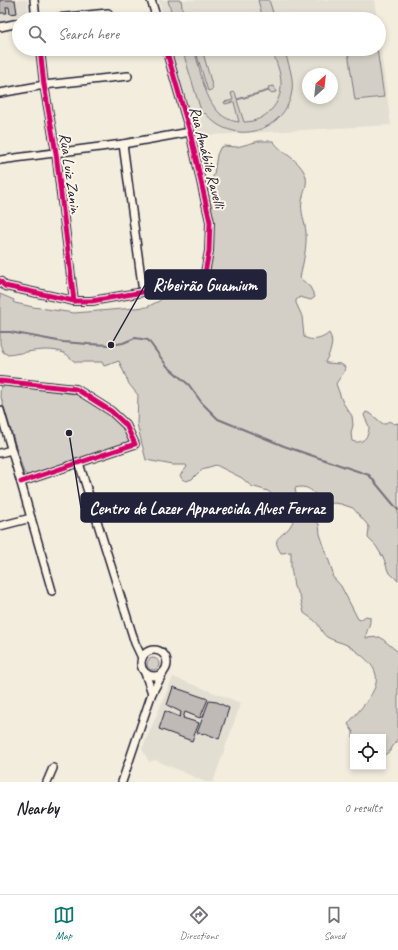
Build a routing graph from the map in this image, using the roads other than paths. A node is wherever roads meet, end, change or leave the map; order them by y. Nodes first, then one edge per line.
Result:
1 (34, 0) edge
2 (151, 0) edge
3 (35, 12) edge
4 (155, 12) edge
5 (12, 24) edge
6 (0, 27) edge
7 (41, 56) edge
8 (168, 56) edge
9 (128, 76) dead end
10 (44, 86) junction
11 (0, 93) edge
12 (190, 132) junction
13 (123, 144) junction
14 (56, 152) junction
15 (0, 160) edge
16 (0, 281) edge
17 (143, 292) junction
18 (74, 301) junction
19 (0, 381) edge
20 (0, 410) edge
21 (11, 450) junction
22 (0, 453) edge
23 (79, 463) junction
24 (20, 482) junction
25 (31, 518) junction
26 (0, 526) edge
27 (52, 591) dead end
28 (134, 644) junction
29 (149, 651) junction
30 (142, 658) junction
31 (145, 673) junction
32 (163, 673) junction
33 (152, 693) junction
34 (53, 768) dead end
35 (47, 782) edge
36 (122, 782) edge

1 - 3 street
2 - 4 street
5 - 6 street
7 - 10 street, Rua Luiz Zanin
8 - 12 street, Rua Amábile Ravelli
9 - 10 street
10 - 11 street
10 - 14 street, Rua Luiz Zanin
12 - 13 street
12 - 17 street, Rua Amábile Ravelli
13 - 14 street
13 - 17 street
14 - 15 street
14 - 18 street, Rua Luiz Zanin
16 - 18 street
17 - 18 street
19 - 23 street
20 - 21 street
21 - 22 street
21 - 24 street
23 - 24 street
23 - 28 street
24 - 25 street
25 - 26 street
25 - 27 street
28 - 29 street
28 - 30 street
29 - 30 street
29 - 32 street
30 - 31 street
31 - 32 street
31 - 33 street
32 - 33 street
33 - 36 street
34 - 35 street

